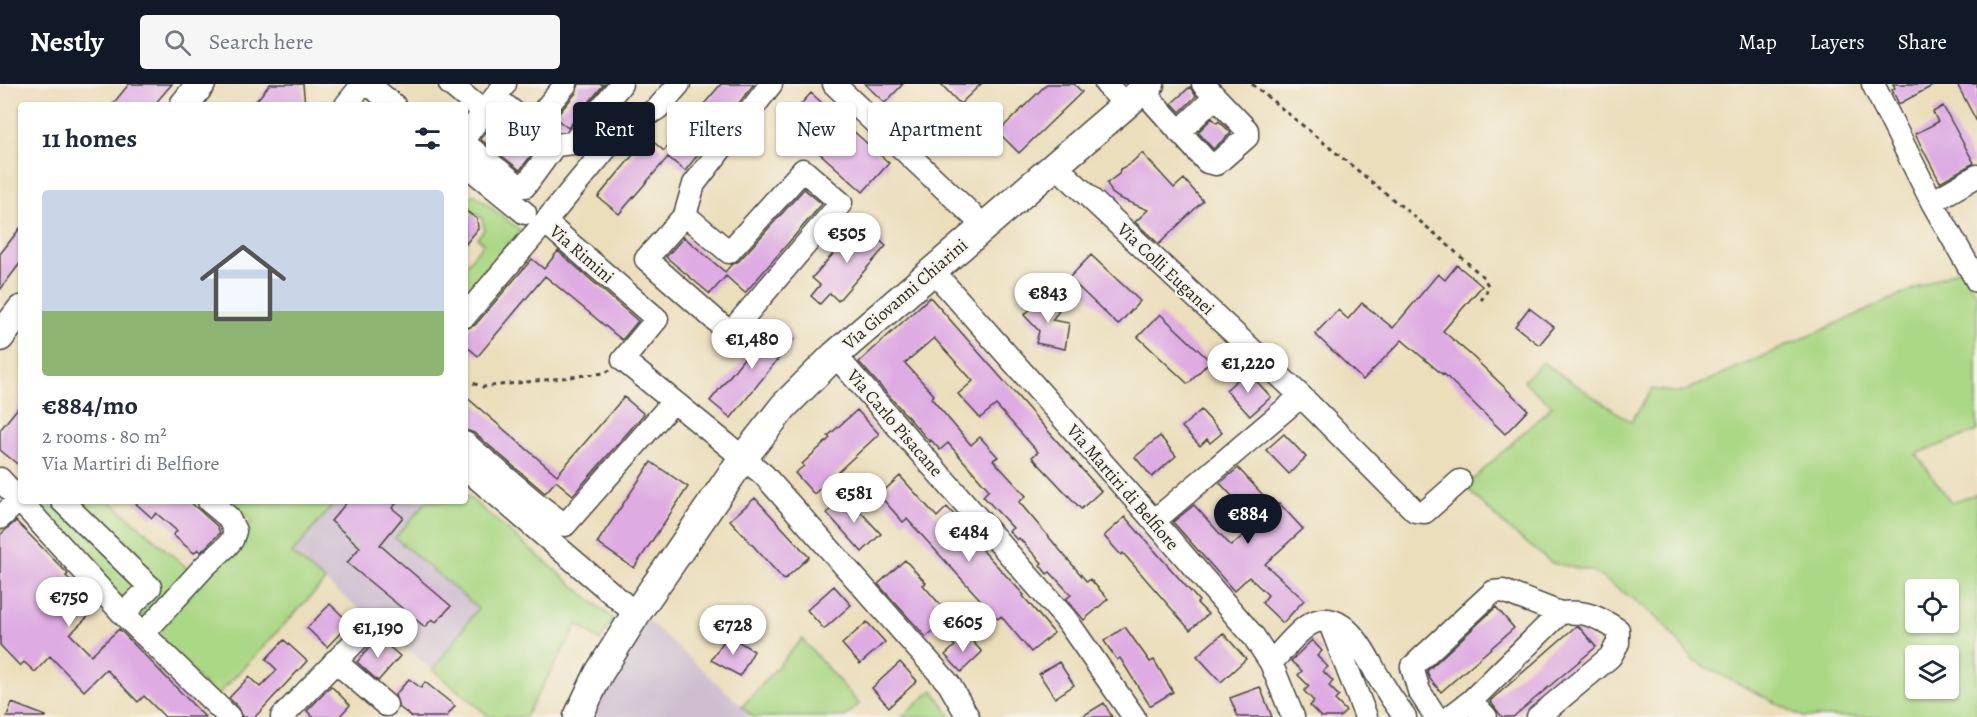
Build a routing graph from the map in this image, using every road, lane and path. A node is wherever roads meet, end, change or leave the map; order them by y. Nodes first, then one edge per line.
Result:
1 (201, 84) edge
2 (363, 84) edge
3 (368, 84) edge
4 (450, 84) edge
5 (566, 84) edge
6 (621, 84) edge
7 (679, 84) edge
8 (771, 84) edge
9 (834, 84) edge
10 (1106, 84) edge
11 (1252, 84) edge
12 (1873, 84) edge
13 (1209, 91) edge
14 (1139, 93) edge
15 (495, 98) edge
16 (186, 102) edge
17 (348, 102) edge
18 (390, 102) edge
19 (551, 102) edge
20 (1179, 132) junction
21 (468, 133) edge
22 (561, 144) edge
23 (468, 146) edge
24 (547, 156) edge
25 (1055, 165) junction
26 (468, 166) edge
27 (1977, 176) edge
28 (1932, 202) junction
29 (685, 215) junction
30 (535, 217) junction
31 (984, 225) junction
32 (932, 270) junction
33 (1977, 281) edge
34 (682, 292) junction
35 (1481, 300) dead end
36 (468, 312) edge
37 (18, 314) edge
38 (657, 319) junction
39 (0, 337) edge
40 (835, 355) junction
41 (623, 360) junction
42 (468, 381) edge
43 (1301, 396) junction
44 (673, 402) junction
45 (468, 446) edge
46 (743, 458) junction
47 (468, 471) edge
48 (0, 479) edge
49 (1460, 481) dead end
50 (18, 499) edge
51 (18, 501) edge
52 (23, 504) edge
53 (65, 504) edge
54 (213, 504) edge
55 (0, 518) edge
56 (1154, 521) junction
57 (1560, 613) junction
58 (123, 614) junction
59 (636, 614) junction
60 (1329, 621) junction
61 (370, 625) dead end
62 (143, 634) junction
63 (335, 660) junction
64 (1271, 663) junction
65 (386, 705) dead end
66 (1479, 709) edge
67 (229, 717) edge
68 (282, 717) edge
69 (578, 717) edge
70 (968, 717) edge
71 (1134, 717) edge
72 (1293, 717) edge
73 (1366, 717) edge
74 (1405, 717) edge
75 (1436, 717) edge
76 (1450, 717) edge
77 (1538, 717) edge

1 - 16 main road
2 - 17 street
3 - 18 street
4 - 15 street
5 - 19 street
6 - 22 street
7 - 30 street, Via Rimini
8 - 29 street
9 - 31 street
10 - 14 street
11 - 35 path
12 - 28 street
13 - 20 street
13 - 20 street
14 - 20 street
14 - 25 main road, Via Giovanni Chiarini
15 - 21 street
23 - 24 street
25 - 31 main road, Via Giovanni Chiarini
25 - 43 street, Via Colli Euganei
26 - 30 street
27 - 28 street
28 - 33 street
29 - 34 street
29 - 34 street
30 - 36 street
30 - 38 street, Via Rimini
31 - 32 main road, Via Giovanni Chiarini
32 - 40 main road, Via Giovanni Chiarini
32 - 56 street, Via Martiri di Belfiore
34 - 38 street
37 - 39 main road
38 - 41 street
40 - 46 main road, Via Giovanni Chiarini
40 - 71 street, Via Carlo Pisacane
41 - 42 path
41 - 44 street
43 - 49 street, Via Colli Euganei
43 - 56 street
44 - 45 street
44 - 46 street
46 - 59 main road, Via Giovanni Chiarini
46 - 70 street
47 - 59 street
48 - 50 street
51 - 55 street
52 - 58 street
53 - 58 street
54 - 62 street
56 - 64 street, Via Martiri di Belfiore
57 - 66 street
57 - 75 street
57 - 77 street
58 - 62 street
59 - 69 main road, Via Giovanni Chiarini
60 - 64 street
60 - 73 street
60 - 74 street
61 - 63 street
62 - 67 street
63 - 65 street
63 - 68 street
64 - 72 street, Via Martiri di Belfiore
66 - 76 street

